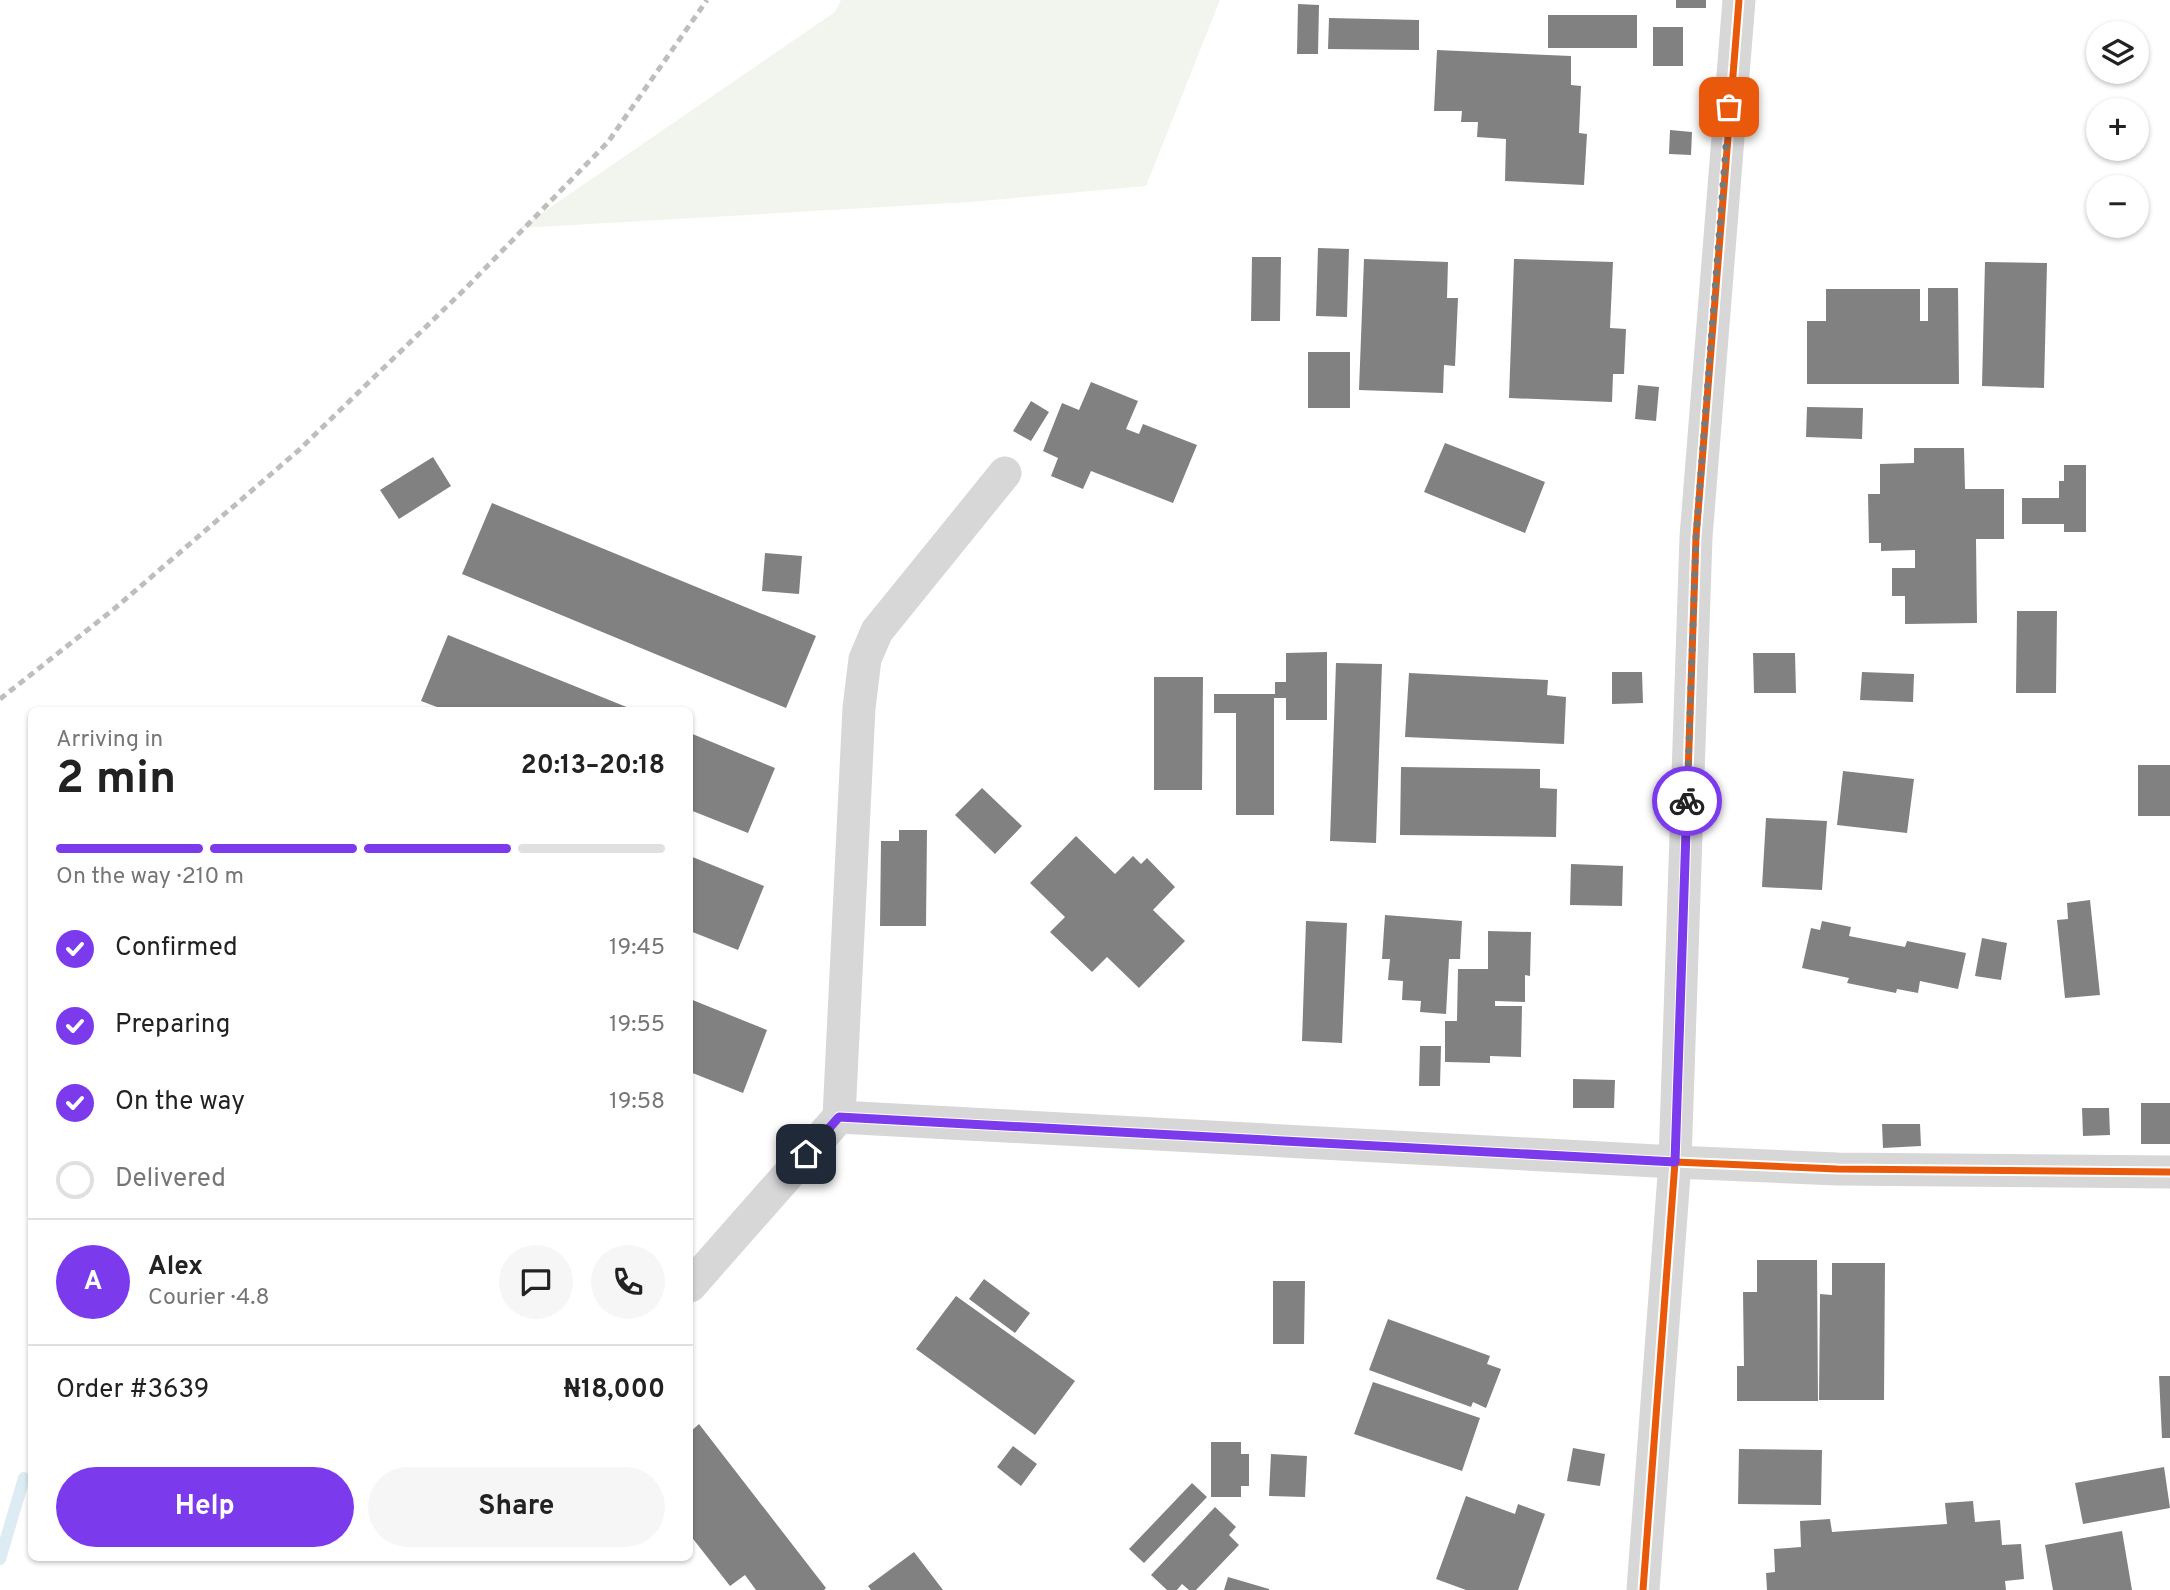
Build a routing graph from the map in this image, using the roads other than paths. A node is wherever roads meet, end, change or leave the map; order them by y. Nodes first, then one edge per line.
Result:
1 (1739, 0) edge
2 (1005, 473) dead end
3 (839, 1117) junction
4 (1675, 1162) junction
5 (2170, 1172) edge
6 (693, 1283) edge
7 (1643, 1590) edge

1 - 4 street
2 - 3 street
3 - 4 street
3 - 6 street
4 - 5 street
4 - 7 street

